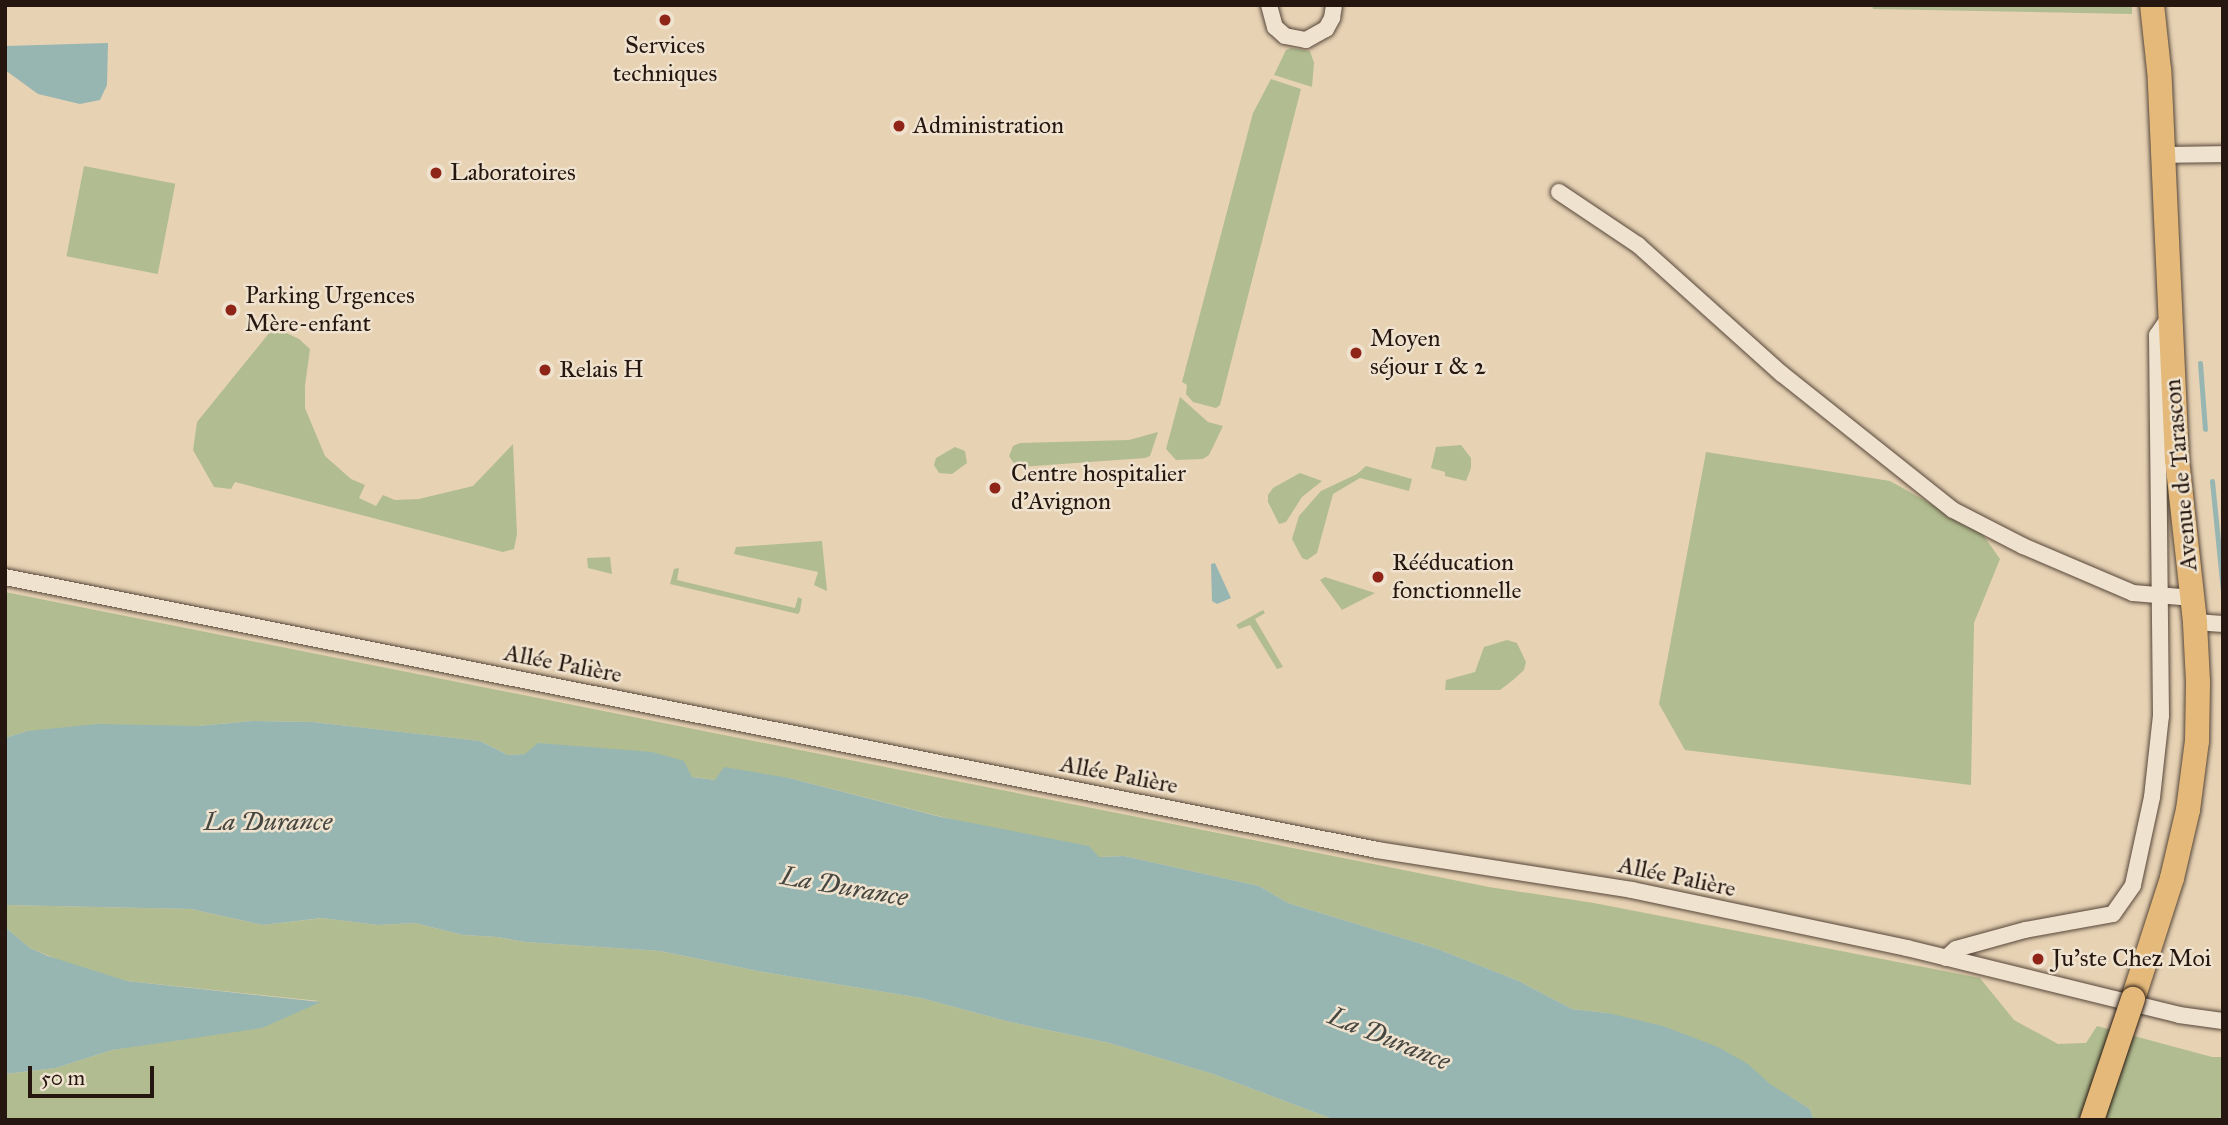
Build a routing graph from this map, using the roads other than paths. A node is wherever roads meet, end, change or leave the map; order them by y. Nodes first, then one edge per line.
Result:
1 (1269, 5) edge
2 (1334, 5) edge
3 (2152, 5) edge
4 (2167, 5) edge
5 (2159, 69) junction
6 (2223, 154) edge
7 (2161, 155) junction
8 (1559, 192) dead end
9 (2168, 319) junction
10 (5, 578) edge
11 (2162, 598) junction
12 (2194, 610) junction
13 (2223, 624) edge
14 (1946, 958) junction
15 (2223, 1021) edge
16 (2092, 1120) edge

1 - 2 street
3 - 5 main road, Avenue de Tarascon
4 - 5 main road, Avenue de Tarascon
5 - 7 main road, Avenue de Tarascon
6 - 7 street
7 - 9 main road, Avenue de Tarascon
8 - 11 street
9 - 11 street
9 - 12 main road, Avenue de Tarascon
10 - 14 street, Allée Palière
11 - 12 street
11 - 14 street
12 - 13 street
12 - 16 main road, Avenue de Tarascon, bridge
14 - 15 street, Allée Palière

